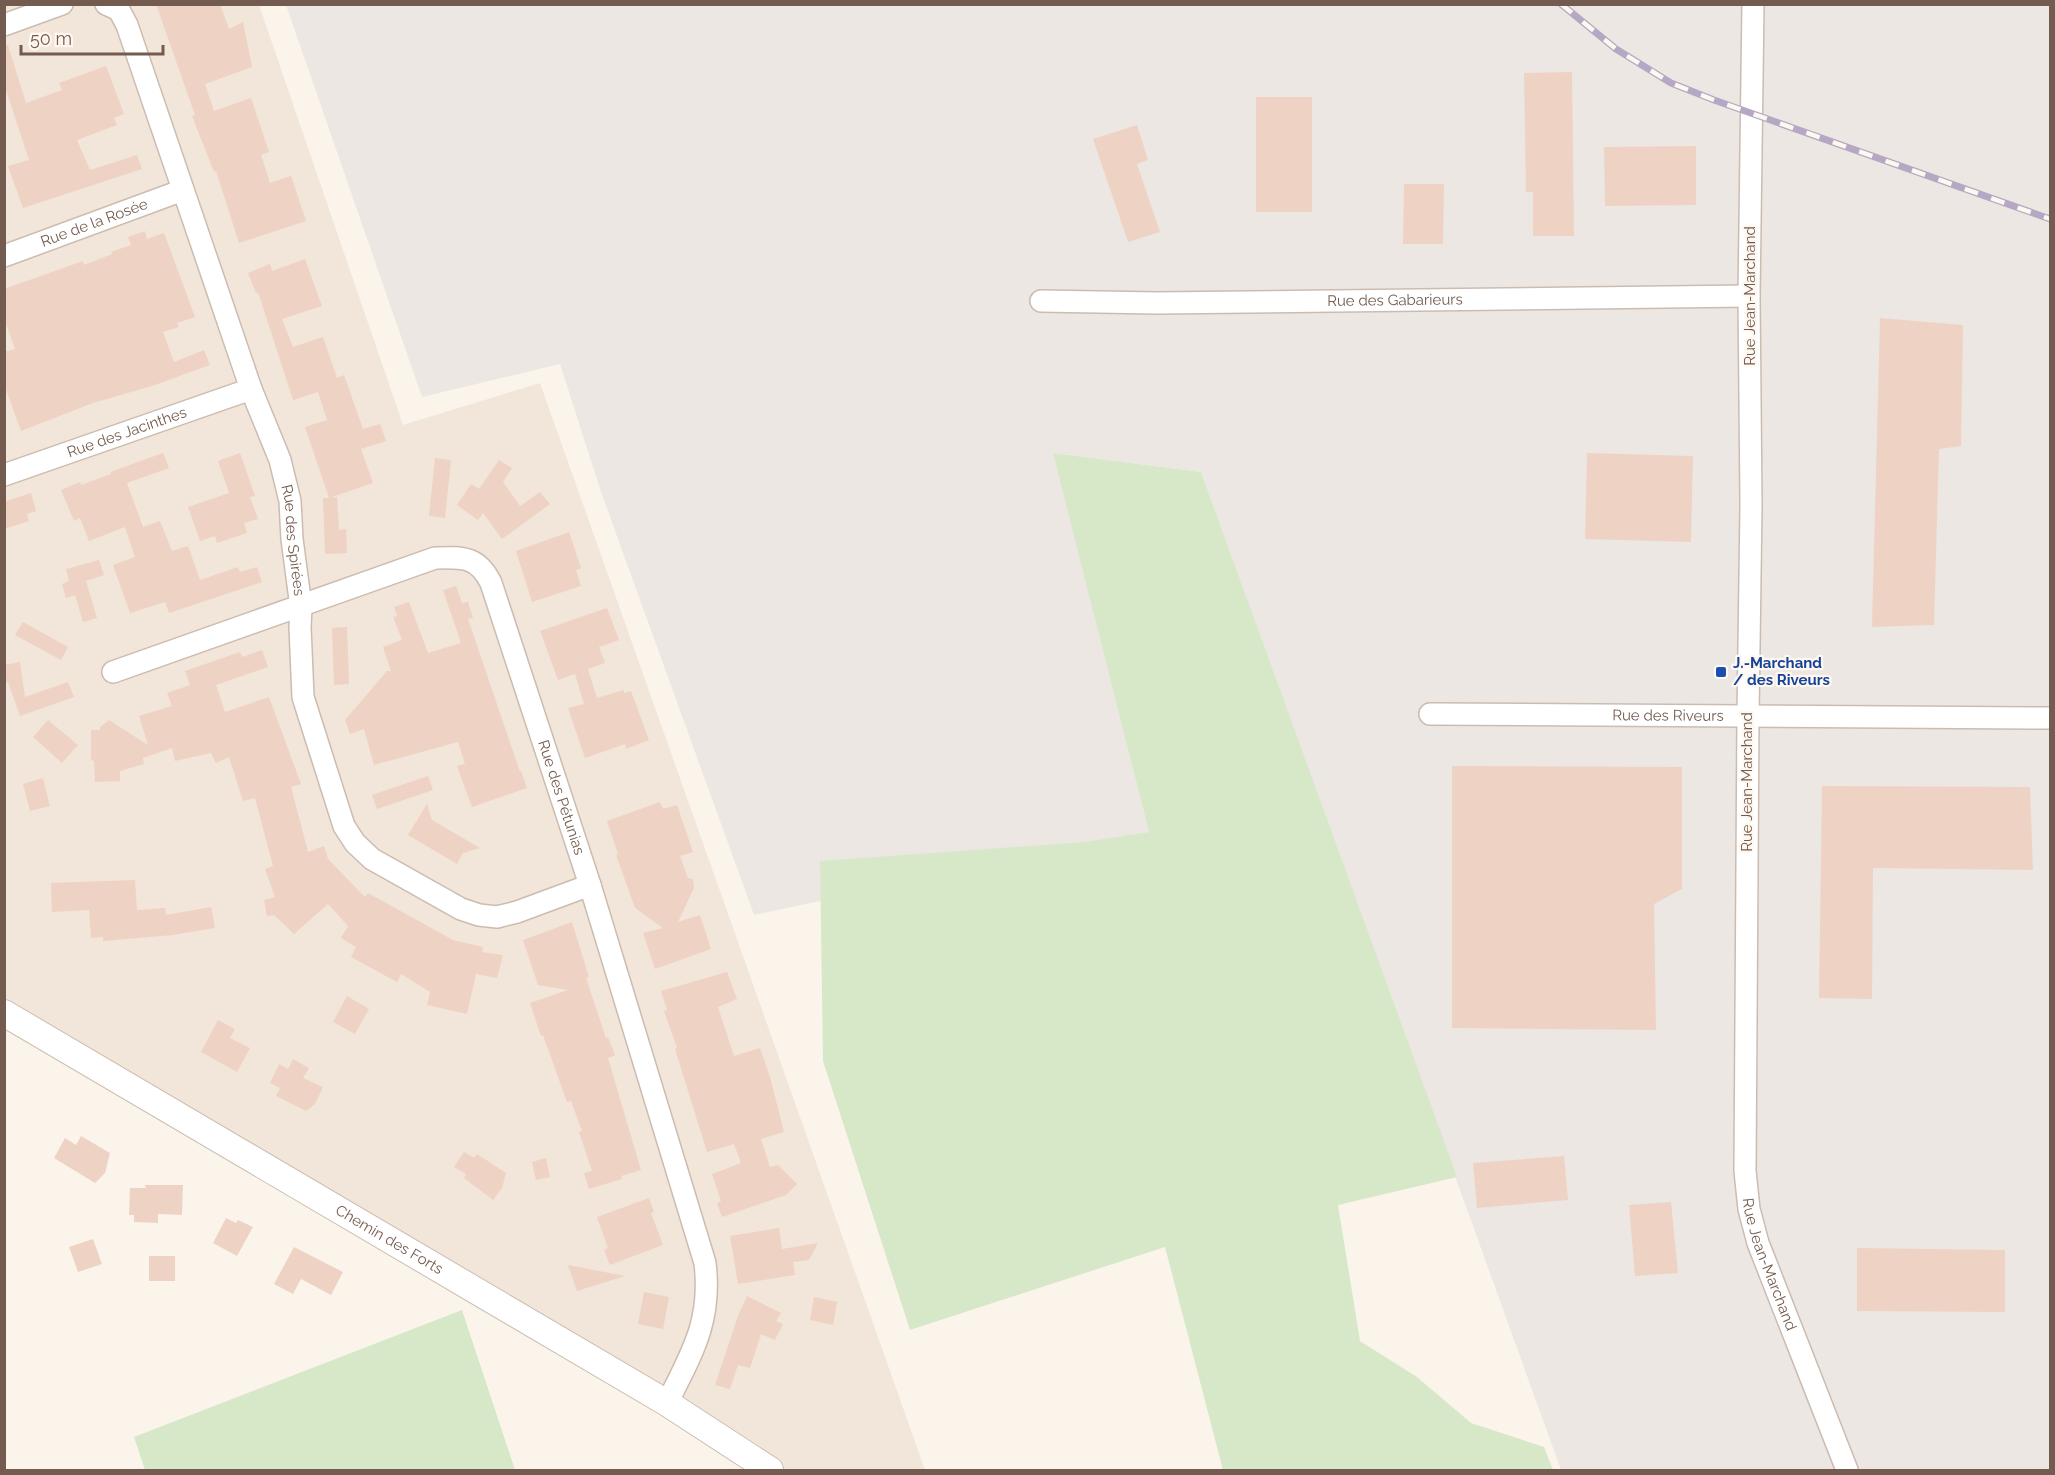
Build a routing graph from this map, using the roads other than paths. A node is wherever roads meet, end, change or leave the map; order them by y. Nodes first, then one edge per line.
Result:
1 (62, 4) edge
2 (106, 4) edge
3 (1753, 4) edge
4 (4, 25) edge
5 (183, 190) junction
6 (4, 256) edge
7 (1749, 296) junction
8 (1041, 301) dead end
9 (250, 389) junction
10 (4, 475) edge
11 (301, 607) junction
12 (113, 672) dead end
13 (1430, 714) dead end
14 (1748, 716) junction
15 (2050, 718) edge
16 (590, 885) junction
17 (4, 1013) edge
18 (667, 1403) junction
19 (770, 1470) edge
20 (1846, 1470) edge

1 - 4 street
2 - 5 street, Rue des Spirées
3 - 7 street, Rue Jean-Marchand
5 - 6 street, Rue de la Rosée
5 - 9 street, Rue des Spirées
7 - 8 street, Rue des Gabarieurs
7 - 14 street, Rue Jean-Marchand
9 - 10 street, Rue des Jacinthes
9 - 11 street, Rue des Spirées
11 - 12 street, Rue des Pétunias
11 - 16 street, Rue des Spirées
11 - 16 street, Rue des Pétunias
13 - 14 street, Rue des Riveurs
14 - 15 street, Rue des Riveurs
14 - 20 street, Rue Jean-Marchand
16 - 18 street, Rue des Pétunias
17 - 18 street, Chemin des Forts
18 - 19 street, Chemin des Forts

